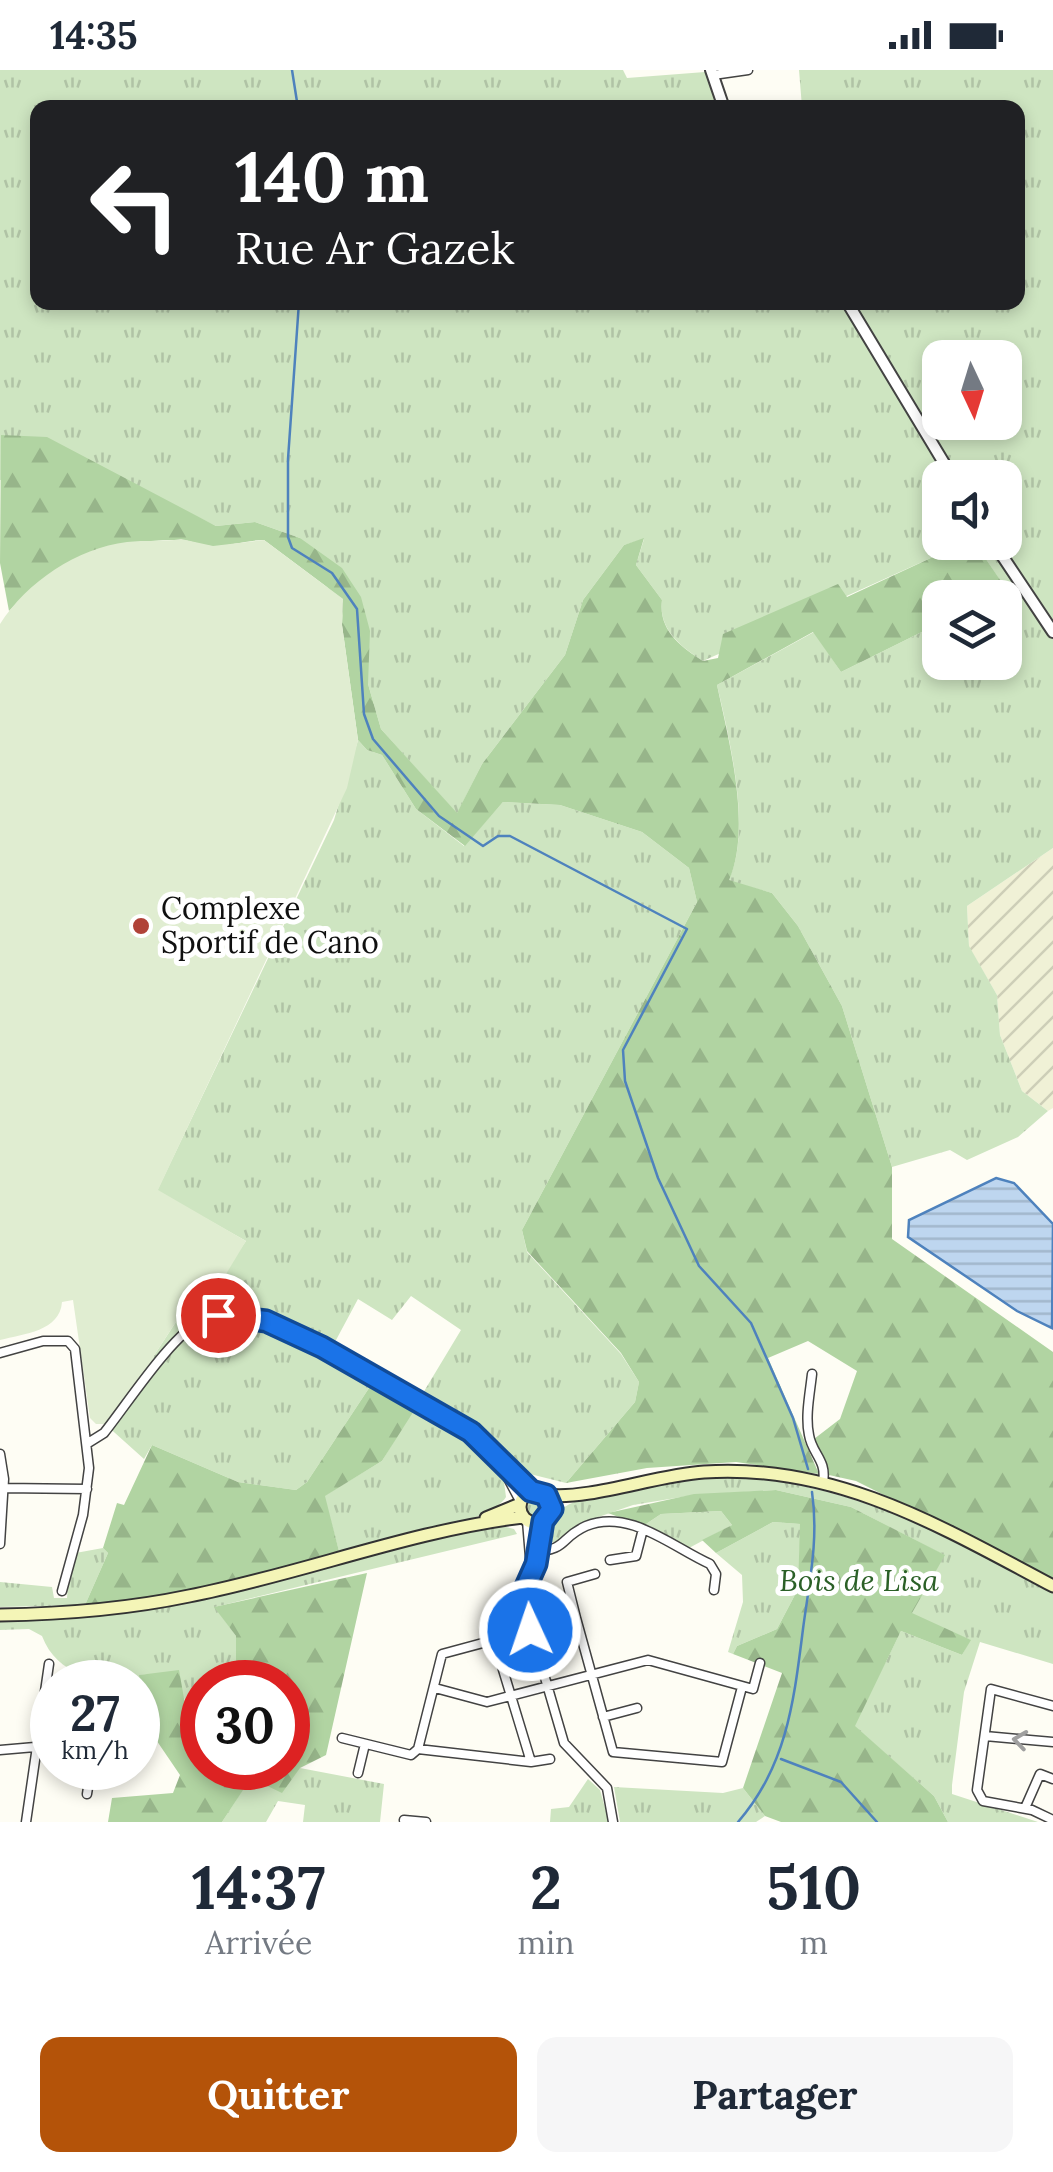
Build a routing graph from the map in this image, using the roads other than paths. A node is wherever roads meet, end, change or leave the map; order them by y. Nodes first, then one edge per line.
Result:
1 (748, 70) edge
2 (712, 72) edge
3 (721, 100) edge
4 (851, 310) edge
5 (942, 460) edge
6 (1005, 560) edge
7 (1053, 632) edge
8 (0, 1354) edge
9 (812, 1374) dead end
10 (88, 1443) junction
11 (0, 1454) edge
12 (498, 1458) junction
13 (824, 1482) junction
14 (2, 1488) edge
15 (87, 1488) junction
16 (531, 1491) junction
17 (595, 1491) junction
18 (546, 1495) junction
19 (523, 1511) junction
20 (547, 1517) junction
21 (643, 1529) junction
22 (0, 1544) edge
23 (535, 1552) junction
24 (610, 1560) dead end
25 (595, 1574) dead end
26 (1053, 1586) edge
27 (714, 1590) dead end
28 (62, 1591) dead end
29 (0, 1615) edge
30 (576, 1618) junction
31 (530, 1630) junction
32 (494, 1640) junction
33 (760, 1662) dead end
34 (592, 1674) junction
35 (546, 1687) junction
36 (742, 1687) junction
37 (435, 1688) junction
38 (510, 1696) junction
39 (1053, 1706) edge
40 (638, 1708) dead end
41 (603, 1717) junction
42 (985, 1736) junction
43 (342, 1738) dead end
44 (1053, 1742) edge
45 (366, 1744) junction
46 (30, 1747) edge
47 (418, 1749) junction
48 (0, 1750) edge
49 (550, 1759) dead end
50 (531, 1762) junction
51 (358, 1773) dead end
52 (1053, 1780) edge
53 (30, 1789) edge
54 (88, 1790) edge
55 (87, 1794) dead end
56 (1025, 1808) junction
57 (404, 1820) edge
58 (1053, 1820) edge
59 (26, 1822) edge
60 (426, 1822) edge
61 (613, 1822) edge

1 - 2 street
2 - 3 street
4 - 5 street
6 - 7 street
8 - 10 street
9 - 13 street
10 - 12 street
10 - 15 street
11 - 14 street
12 - 16 street
12 - 19 street
13 - 17 main road
13 - 26 main road
14 - 15 street
14 - 22 street
15 - 28 street
16 - 18 main road
16 - 19 main road
17 - 18 main road
17 - 20 main road
18 - 20 main road
19 - 20 main road
19 - 23 street
19 - 29 main road
20 - 23 street
21 - 23 street
21 - 24 street
21 - 27 street
23 - 31 street
25 - 30 street
30 - 31 street
30 - 34 street
31 - 32 street
31 - 35 street
32 - 37 street
32 - 38 street
33 - 36 street
34 - 35 street
34 - 36 street
34 - 41 street
35 - 38 street
35 - 61 street
36 - 41 street
37 - 38 street
37 - 47 street
38 - 50 street
39 - 42 street
40 - 41 street
44 -> 42 street
42 - 56 street
43 - 45 street
45 - 47 street
45 - 51 street
46 - 48 street
47 - 50 street
49 - 50 street
52 - 56 street
53 - 59 street
54 - 55 street
56 - 58 street
57 - 60 street

